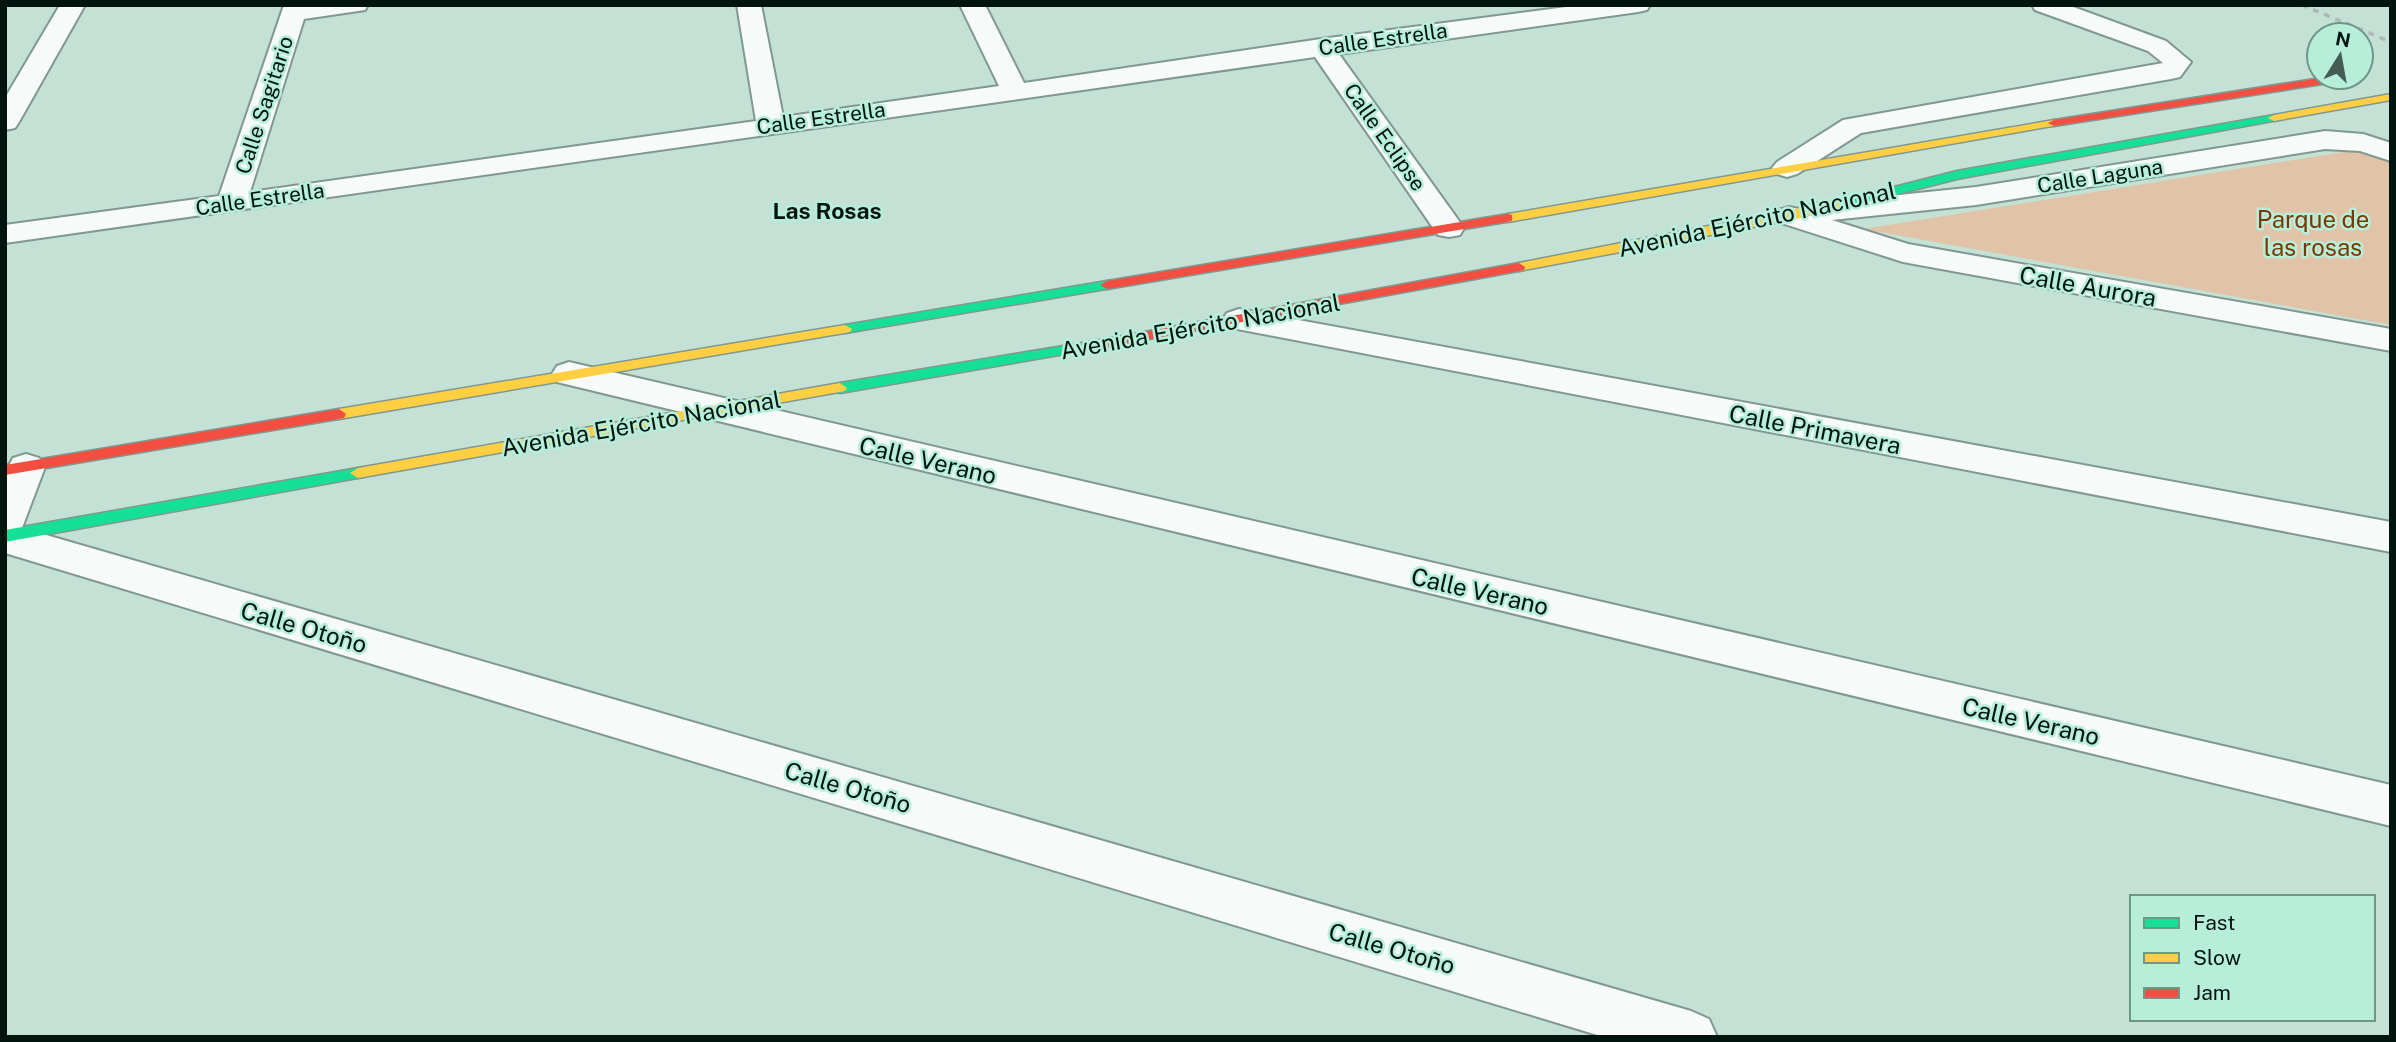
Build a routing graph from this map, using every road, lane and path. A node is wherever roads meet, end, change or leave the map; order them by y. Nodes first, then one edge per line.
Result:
1 (73, 5) edge
2 (356, 5) edge
3 (749, 5) edge
4 (972, 5) edge
5 (1638, 5) edge
6 (2044, 5) edge
7 (295, 9) edge
8 (1321, 47) junction
9 (2305, 83) edge
10 (1015, 92) junction
11 (2391, 97) edge
12 (5, 122) edge
13 (771, 125) junction
14 (2391, 152) edge
15 (1787, 168) junction
16 (231, 204) junction
17 (1798, 215) junction
18 (1449, 228) junction
19 (5, 233) edge
20 (1239, 320) junction
21 (2391, 340) edge
22 (569, 374) junction
23 (714, 410) junction
24 (16, 468) edge
25 (5, 524) edge
26 (5, 537) edge
27 (2391, 537) edge
28 (2391, 806) edge
29 (1691, 1037) edge

1 - 12 street
2 - 7 street
3 - 13 street
4 - 10 street
5 - 8 street, Calle Estrella
6 - 15 street
7 - 16 street, Calle Sagitario
8 - 10 street, Calle Estrella
8 - 18 street, Calle Eclipse
9 - 15 main road, Avenida Ejército Nacional
10 - 13 street, Calle Estrella
11 - 17 main road, Avenida Ejército Nacional
13 - 16 street, Calle Estrella
14 - 17 street, Calle Laguna
15 - 18 main road, Avenida Ejército Nacional
16 - 19 street, Calle Estrella
17 - 20 main road, Avenida Ejército Nacional
17 - 21 street, Calle Aurora
18 - 22 main road, Avenida Ejército Nacional
20 - 23 main road, Avenida Ejército Nacional
20 - 27 street, Calle Primavera
22 - 23 street, Calle Verano
22 - 24 main road, Avenida Ejército Nacional
23 - 26 main road, Avenida Ejército Nacional
23 - 28 street, Calle Verano
24 - 25 street
26 - 29 street, Calle Otoño

